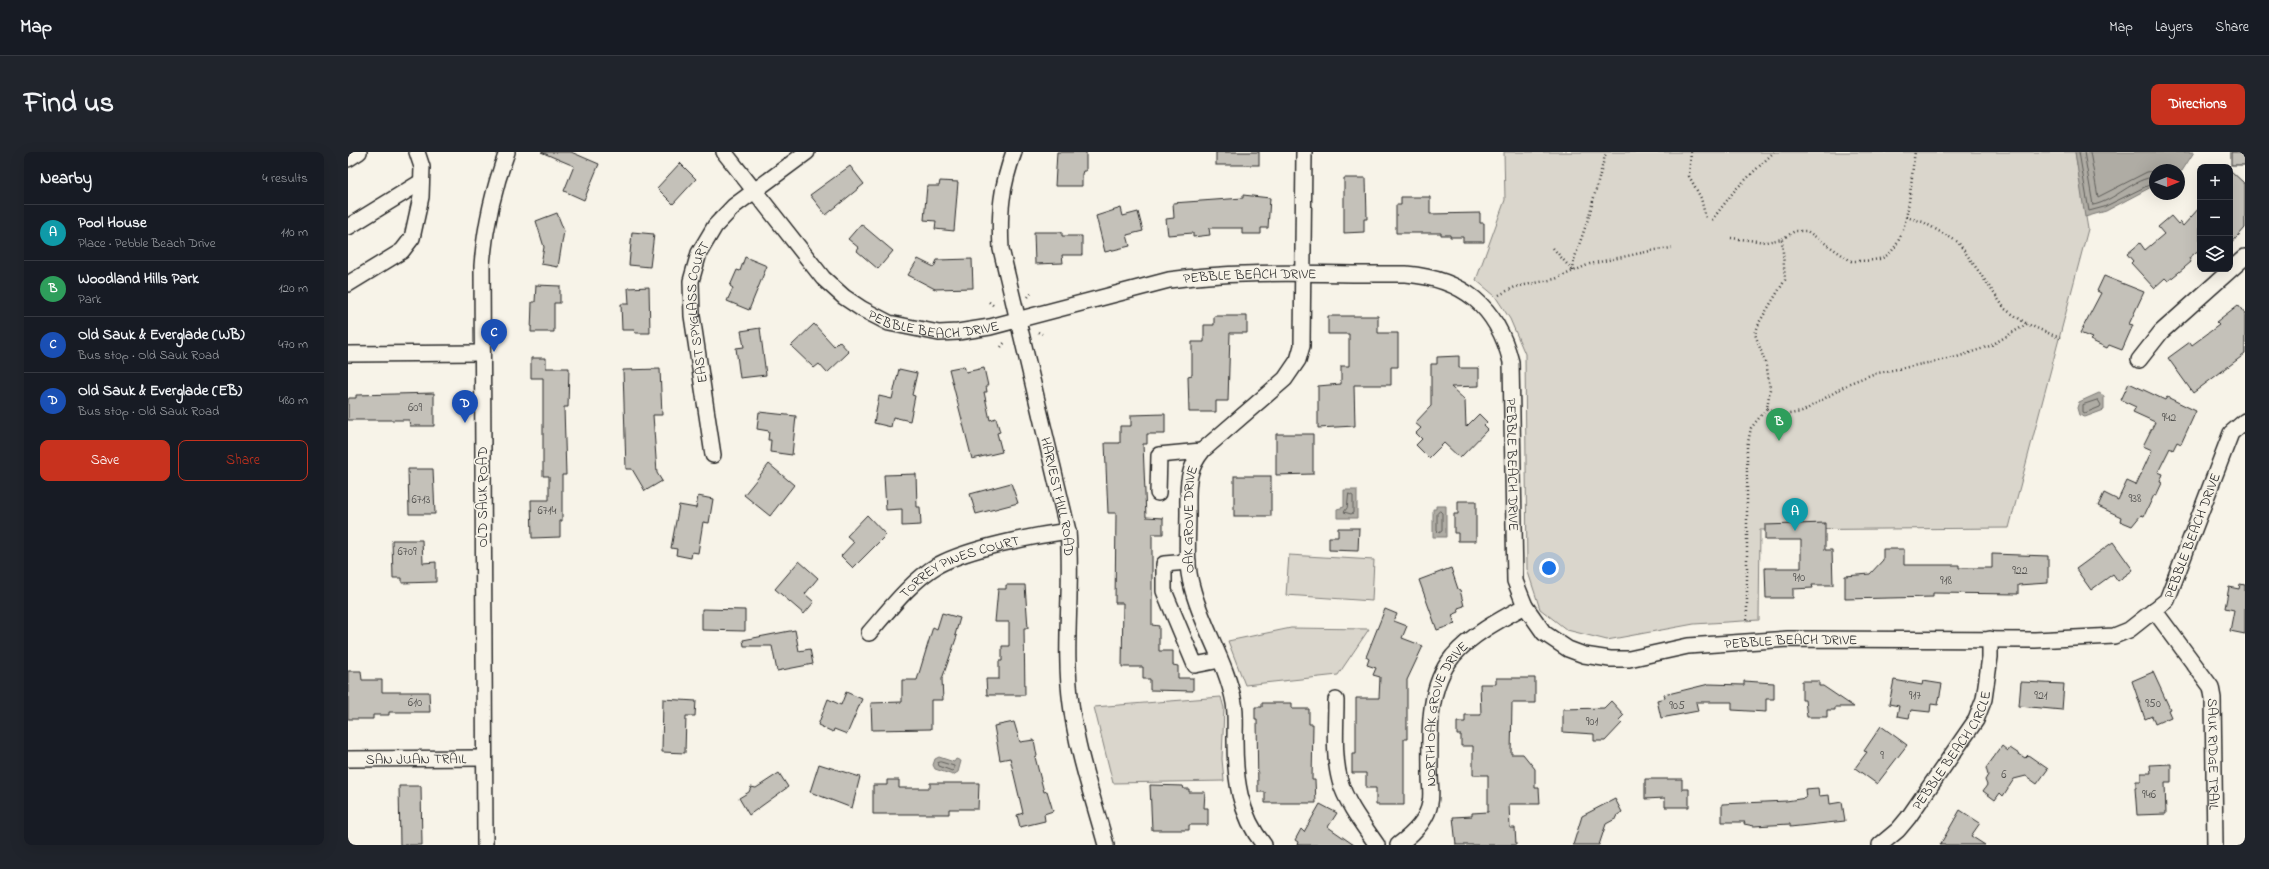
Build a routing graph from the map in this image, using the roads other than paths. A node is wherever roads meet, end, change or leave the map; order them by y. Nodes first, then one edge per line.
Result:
1 (359, 152) edge
2 (417, 152) edge
3 (507, 152) edge
4 (724, 152) edge
5 (807, 152) edge
6 (1014, 152) edge
7 (1304, 152) edge
8 (348, 159) edge
9 (421, 182) junction
10 (754, 190) junction
11 (348, 227) edge
12 (2245, 257) edge
13 (1302, 274) junction
14 (348, 284) edge
15 (1017, 320) junction
16 (482, 353) junction
17 (348, 354) edge
18 (2138, 360) dead end
19 (2245, 421) edge
20 (1202, 452) junction
21 (713, 455) dead end
22 (1158, 494) dead end
23 (1068, 531) junction
24 (1188, 562) junction
25 (1525, 606) junction
26 (2154, 610) junction
27 (869, 633) dead end
28 (1990, 639) junction
29 (1220, 660) junction
30 (1336, 700) dead end
31 (484, 758) junction
32 (348, 759) edge
33 (1102, 844) edge
34 (485, 845) edge
35 (1264, 845) edge
36 (1376, 845) edge
37 (1398, 845) edge
38 (1880, 845) edge
39 (2215, 845) edge

1 - 8 street
2 - 9 street
3 - 16 street, OLD SAUK ROAD
4 - 10 street, PEBBLE BEACH DRIVE
5 - 10 street, EAST SPYGLASS COURT
6 - 15 street, HARVEST HILL ROAD
7 - 13 street, OAK GROVE DRIVE
9 - 11 street
9 - 14 street
10 - 15 street, PEBBLE BEACH DRIVE
10 - 21 street, EAST SPYGLASS COURT
12 - 18 street
13 - 15 street, PEBBLE BEACH DRIVE
13 - 20 street, OAK GROVE DRIVE
13 - 25 street, PEBBLE BEACH DRIVE
15 - 23 street, HARVEST HILL ROAD
16 - 17 street
16 - 31 street, OLD SAUK ROAD
19 - 26 street, PEBBLE BEACH DRIVE
20 - 22 street
20 - 24 street, OAK GROVE DRIVE
23 - 27 street, TORREY PINES COURT
23 - 33 street, HARVEST HILL ROAD
24 - 29 street, OAK GROVE DRIVE
24 - 29 street
25 - 28 street, PEBBLE BEACH DRIVE
25 - 37 street, NORTH OAK GROVE DRIVE
26 - 28 street, PEBBLE BEACH DRIVE
26 - 39 street, SAUK RIDGE TRAIL
28 - 38 street, PEBBLE BEACH CIRCLE
29 - 35 street, OAK GROVE DRIVE
30 - 36 street
31 - 32 street, SAN JUAN TRAIL
31 - 34 street, OLD SAUK ROAD

